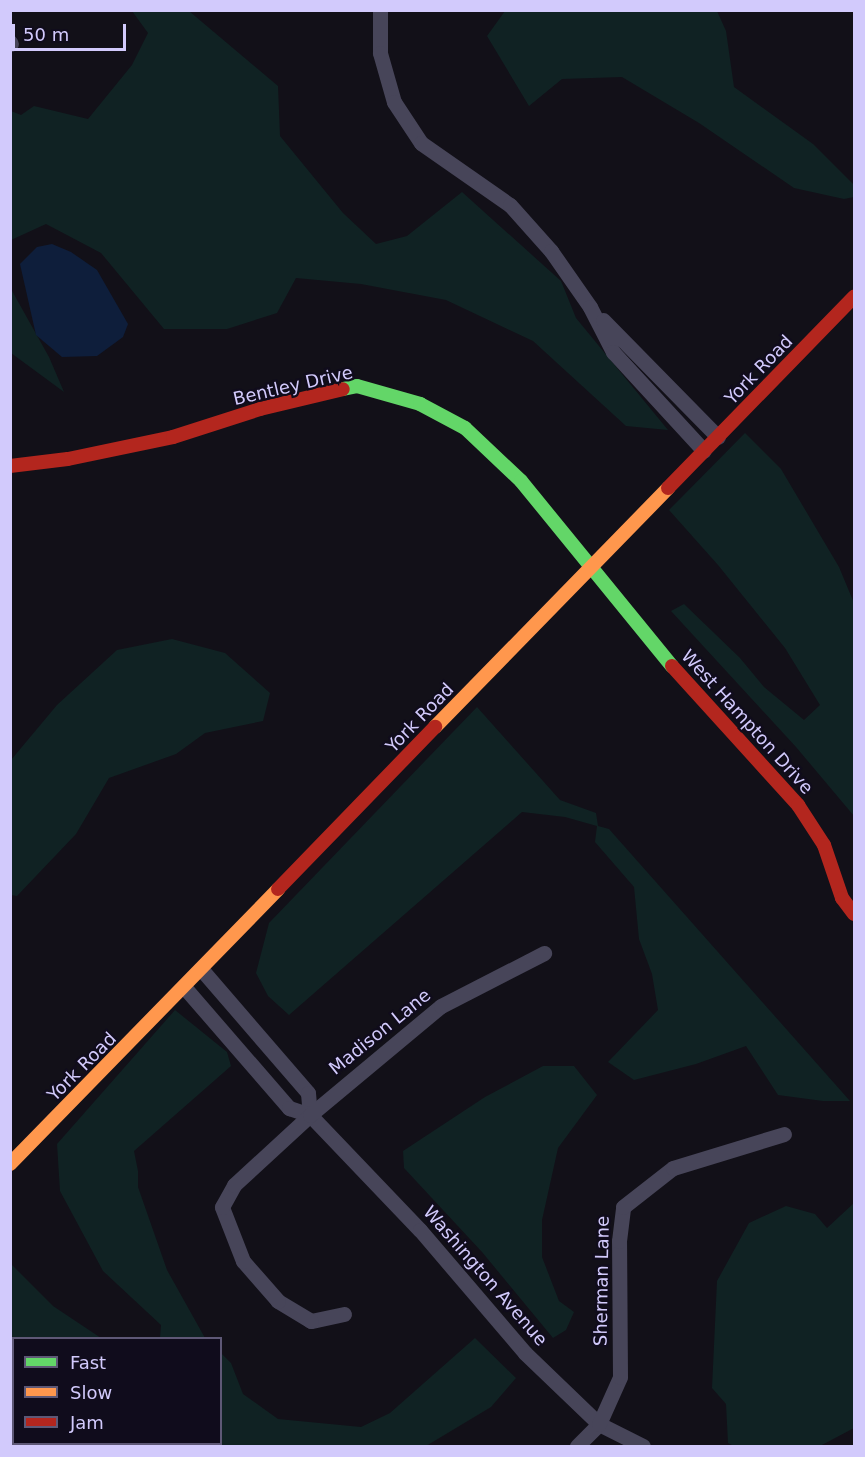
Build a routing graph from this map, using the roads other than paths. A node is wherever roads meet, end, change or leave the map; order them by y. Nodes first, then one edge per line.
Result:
1 (380, 10) edge
2 (855, 297) edge
3 (590, 307) junction
4 (718, 437) junction
5 (704, 451) junction
6 (10, 466) edge
7 (590, 566) junction
8 (855, 914) edge
9 (544, 953) dead end
10 (202, 970) junction
11 (185, 988) junction
12 (310, 1115) junction
13 (784, 1134) dead end
14 (10, 1164) edge
15 (344, 1314) dead end
16 (599, 1424) junction
17 (577, 1446) edge
18 (643, 1446) edge

1 - 3 street
2 - 4 street, York Road
3 - 4 street
3 - 5 street
4 - 5 street, York Road
5 - 7 street, York Road
6 - 7 street, Bentley Drive
7 - 8 street, West Hampton Drive
7 - 10 street, York Road
9 - 12 street, Madison Lane
10 - 11 street, York Road
10 - 12 street, Washington Avenue
11 - 12 street, Washington Avenue
11 - 14 street, York Road
12 - 15 street, Madison Lane
12 - 16 street, Washington Avenue
13 - 16 street, Sherman Lane
16 - 17 street
16 - 18 street, Washington Avenue

